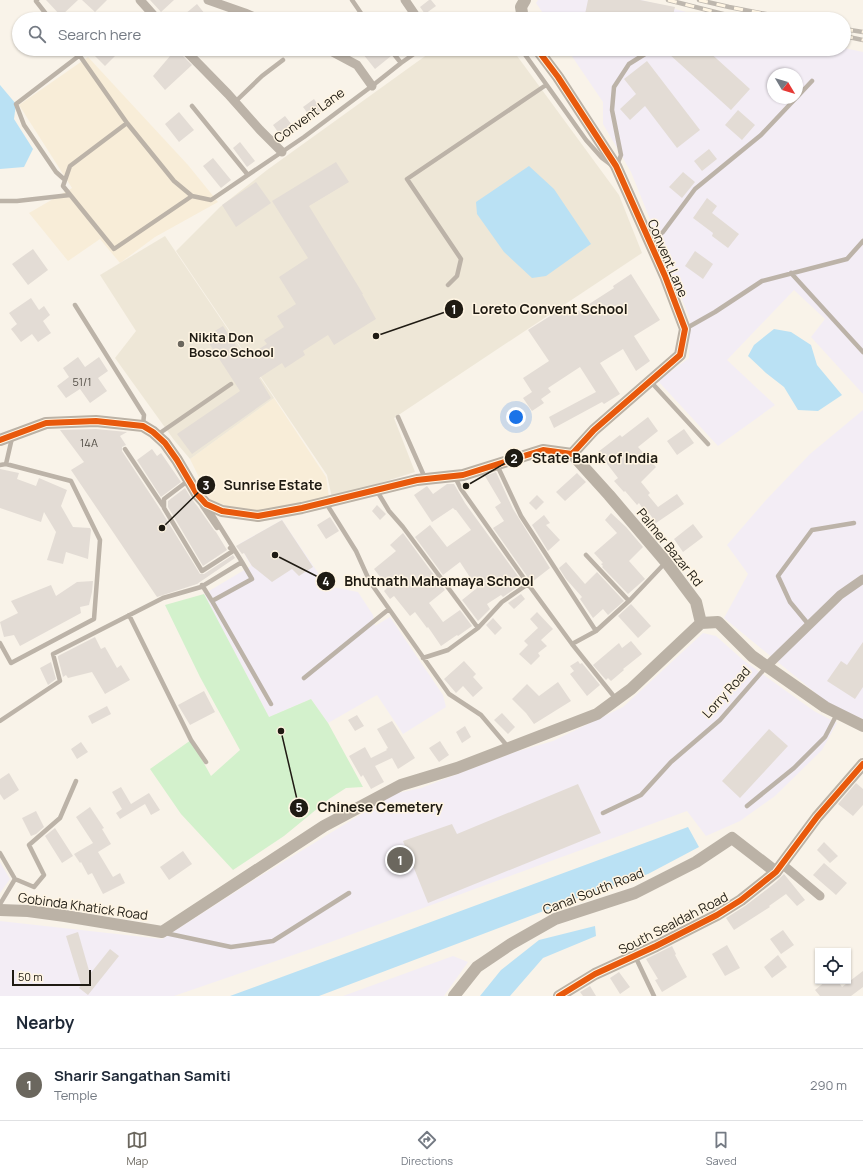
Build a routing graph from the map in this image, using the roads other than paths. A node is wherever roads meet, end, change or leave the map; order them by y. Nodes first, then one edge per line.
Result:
1 (37, 0) edge
2 (140, 0) edge
3 (208, 0) edge
4 (352, 0) edge
5 (404, 0) edge
6 (525, 0) edge
7 (45, 12) edge
8 (150, 12) edge
9 (242, 12) edge
10 (360, 12) edge
11 (413, 12) edge
12 (522, 12) edge
13 (79, 56) edge
14 (81, 56) edge
15 (191, 56) edge
16 (339, 56) edge
17 (396, 56) edge
18 (410, 56) edge
19 (525, 56) edge
20 (542, 56) edge
21 (642, 56) edge
22 (283, 60) dead end
23 (401, 62) junction
24 (812, 81) dead end
25 (546, 84) junction
26 (372, 86) junction
27 (803, 91) edge
28 (235, 102) junction
29 (791, 104) edge
30 (192, 106) dead end
31 (127, 123) junction
32 (282, 152) junction
33 (618, 169) junction
34 (248, 176) junction
35 (65, 180) junction
36 (70, 195) junction
37 (192, 196) junction
38 (0, 201) edge
39 (863, 241) edge
40 (650, 242) junction
41 (792, 273) junction
42 (448, 285) dead end
43 (75, 305) dead end
44 (685, 330) junction
45 (863, 352) edge
46 (651, 381) junction
47 (231, 384) dead end
48 (398, 417) dead end
49 (143, 426) junction
50 (157, 435) junction
51 (4, 438) edge
52 (708, 444) dead end
53 (125, 449) dead end
54 (572, 454) junction
55 (6, 464) junction
56 (0, 465) edge
57 (497, 465) junction
58 (454, 476) junction
59 (426, 479) junction
60 (187, 481) junction
61 (376, 490) junction
62 (326, 502) junction
63 (204, 505) junction
64 (164, 508) junction
65 (854, 523) dead end
66 (586, 555) dead end
67 (242, 562) junction
68 (666, 562) junction
69 (863, 579) edge
70 (528, 584) junction
71 (202, 585) junction
72 (629, 601) junction
73 (212, 602) junction
74 (389, 609) junction
75 (129, 615) junction
76 (700, 623) junction
77 (809, 625) junction
78 (478, 628) junction
79 (596, 632) junction
80 (0, 643) edge
81 (572, 644) junction
82 (423, 658) junction
83 (767, 666) junction
84 (304, 678) dead end
85 (617, 700) junction
86 (271, 704) dead end
87 (837, 713) junction
88 (0, 721) edge
89 (863, 726) edge
90 (508, 748) junction
91 (206, 762) dead end
92 (863, 764) edge
93 (76, 781) dead end
94 (747, 806) dead end
95 (603, 813) dead end
96 (0, 853) edge
97 (779, 868) junction
98 (15, 879) junction
99 (349, 893) dead end
100 (820, 896) dead end
101 (0, 904) edge
102 (0, 910) edge
103 (162, 932) junction
104 (635, 956) junction
105 (454, 996) edge
106 (559, 996) edge
107 (654, 996) edge

1 - 7 lane
2 - 8 street
3 - 9 street
4 - 10 lane
5 - 11 street
6 - 12 street
13 - 35 lane
14 - 31 lane
15 - 28 street
16 - 26 street
17 - 23 lane
18 - 23 lane, Convent Lane
19 - 25 lane, Convent Lane
20 - 33 street, Convent Lane
21 - 33 lane
22 - 28 lane
23 - 26 lane, Convent Lane
24 - 27 lane
25 - 33 lane, Convent Lane
25 - 42 lane
26 - 32 lane, Convent Lane
28 - 32 street
29 - 40 lane
30 - 34 lane
31 - 35 lane
31 - 37 lane
32 - 34 lane, Convent Lane
33 - 40 street, Convent Lane
34 - 37 lane, Convent Lane
35 - 36 lane
36 - 37 lane
36 - 38 lane
39 - 41 lane
40 - 44 street, Convent Lane
41 - 44 lane
41 - 45 lane
43 - 49 lane
44 - 46 street
46 - 52 lane
46 - 54 street
47 - 50 lane
48 - 59 lane
49 - 50 street
49 - 51 street
50 - 60 street
51 - 55 lane
53 - 64 lane
54 - 57 street
54 - 68 street, Palmer Bazar Rd
55 - 56 lane
55 - 80 lane
57 - 58 street
57 - 79 lane
58 - 59 street
58 - 70 lane
59 - 61 street
60 - 63 street
60 - 64 lane
61 - 62 street
61 - 78 lane
62 - 63 street
62 - 74 lane
63 - 64 lane
63 - 67 lane
65 - 77 lane
66 - 72 lane
67 - 71 lane
67 - 73 lane
68 - 72 lane
68 - 76 street, Palmer Bazar Rd
69 - 77 street, Lorry Road
70 - 78 lane
70 - 81 lane
71 - 73 lane
71 - 75 lane
72 - 79 lane
73 - 86 lane
74 - 82 lane
74 - 84 lane
75 - 88 lane
75 - 91 lane
76 - 83 street
76 - 85 street
77 - 83 street, Lorry Road
78 - 82 lane
79 - 81 lane
81 - 85 lane
82 - 90 lane
83 - 87 street
83 - 95 lane, Lorry Road
85 - 90 street
87 - 89 street
87 - 94 lane
90 - 103 street
92 - 97 street, South Sealdah Road
93 - 98 lane
96 - 98 lane
97 - 100 street
97 - 104 street, South Sealdah Road
97 - 105 street, Canal South Road
98 - 101 lane
99 - 103 lane
102 - 103 street, Gobinda Khatick Road
104 - 106 street, South Sealdah Road
104 - 107 lane

